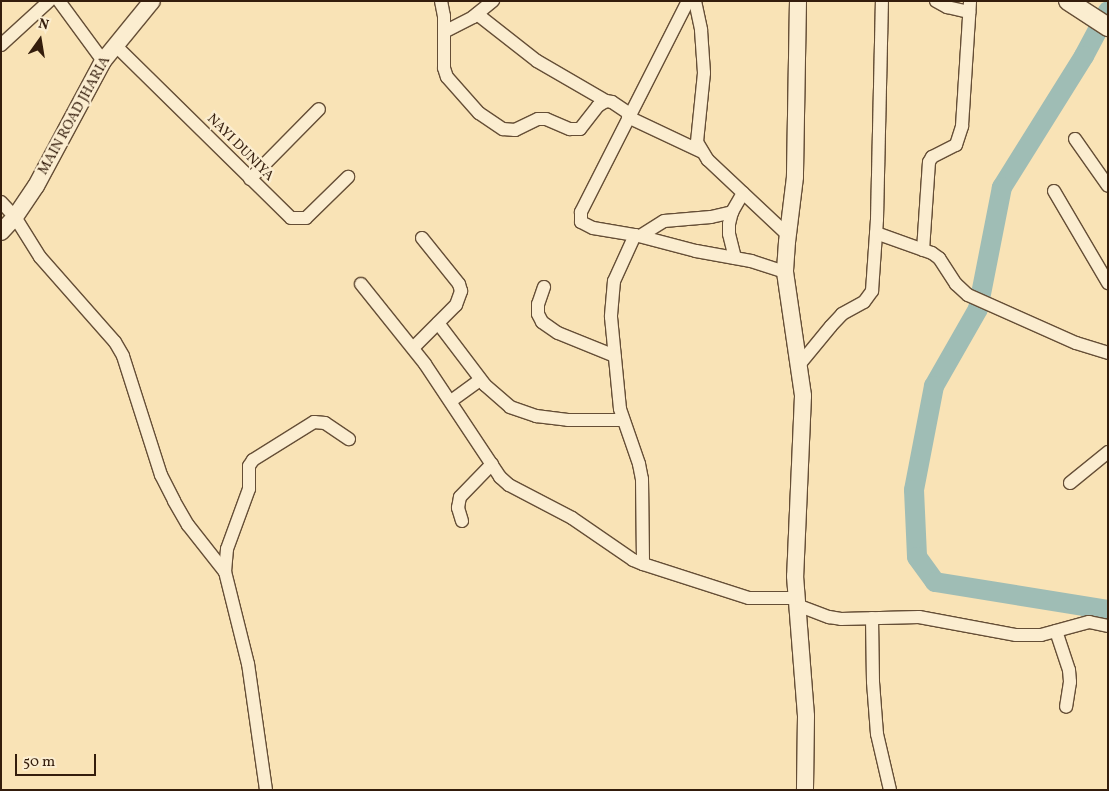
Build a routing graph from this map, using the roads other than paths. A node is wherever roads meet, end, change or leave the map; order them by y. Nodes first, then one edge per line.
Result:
1 (49, 1) edge
2 (59, 1) edge
3 (152, 1) edge
4 (441, 1) edge
5 (492, 1) edge
6 (688, 1) edge
7 (695, 1) edge
8 (798, 1) edge
9 (882, 1) edge
10 (936, 1) edge
11 (1072, 5) edge
12 (969, 7) edge
13 (477, 14) junction
14 (1108, 27) edge
15 (444, 32) junction
16 (1, 45) edge
17 (116, 46) junction
18 (104, 61) junction
19 (606, 102) junction
20 (319, 109) dead end
21 (629, 116) junction
22 (1075, 139) dead end
23 (700, 151) junction
24 (348, 177) dead end
25 (250, 179) junction
26 (1108, 186) edge
27 (1054, 191) dead end
28 (742, 193) junction
29 (1, 202) edge
30 (732, 212) junction
31 (15, 217) junction
32 (1, 232) edge
33 (876, 233) junction
34 (638, 235) junction
35 (788, 235) junction
36 (422, 238) dead end
37 (923, 250) junction
38 (735, 258) junction
39 (786, 272) junction
40 (1108, 283) edge
41 (360, 284) dead end
42 (544, 287) dead end
43 (438, 323) junction
44 (413, 348) junction
45 (1108, 353) edge
46 (615, 356) junction
47 (799, 365) junction
48 (480, 380) junction
49 (451, 401) junction
50 (622, 420) junction
51 (349, 439) dead end
52 (1108, 452) edge
53 (492, 464) junction
54 (1070, 483) dead end
55 (462, 521) dead end
56 (643, 564) junction
57 (225, 572) junction
58 (797, 602) junction
59 (872, 618) junction
60 (1108, 626) edge
61 (1056, 631) junction
62 (1066, 707) dead end
63 (266, 790) edge
64 (805, 790) edge
65 (890, 790) edge

1 - 16 street
2 - 18 street
3 - 17 street, MAIN ROAD JHARIA
4 - 15 street
5 - 13 street
6 - 21 street
7 - 23 street
8 - 35 street
9 - 33 street
10 - 12 street
11 - 14 main road
12 - 37 street
13 - 15 street
13 - 19 street
15 - 19 street
17 - 18 street, MAIN ROAD JHARIA
17 - 25 street, NAYI DUNIYA
18 - 31 street, MAIN ROAD JHARIA
19 - 21 street
20 - 25 street
21 - 23 street
21 - 34 street
22 - 26 street
23 - 28 street
24 - 25 street, NAYI DUNIYA
27 - 40 street
28 - 30 street
28 - 35 street
29 - 31 street
30 - 34 street
30 - 38 street
31 - 32 street, MAIN ROAD JHARIA
31 - 57 street
33 - 37 street
33 - 47 street
34 - 38 street
34 - 46 street
35 - 39 street
36 - 43 street
37 - 45 street
38 - 39 street
39 - 47 street
41 - 44 street
42 - 46 street
43 - 44 street
43 - 48 street
44 - 49 street
46 - 50 street
47 - 58 street
48 - 49 street
48 - 50 street
49 - 53 street
50 - 56 street
51 - 57 street
52 - 54 street
53 - 55 street
53 - 56 street
56 - 58 street
57 - 63 street
58 - 59 street
58 - 64 street
59 - 61 street
59 - 65 street
60 - 61 street
61 - 62 street

